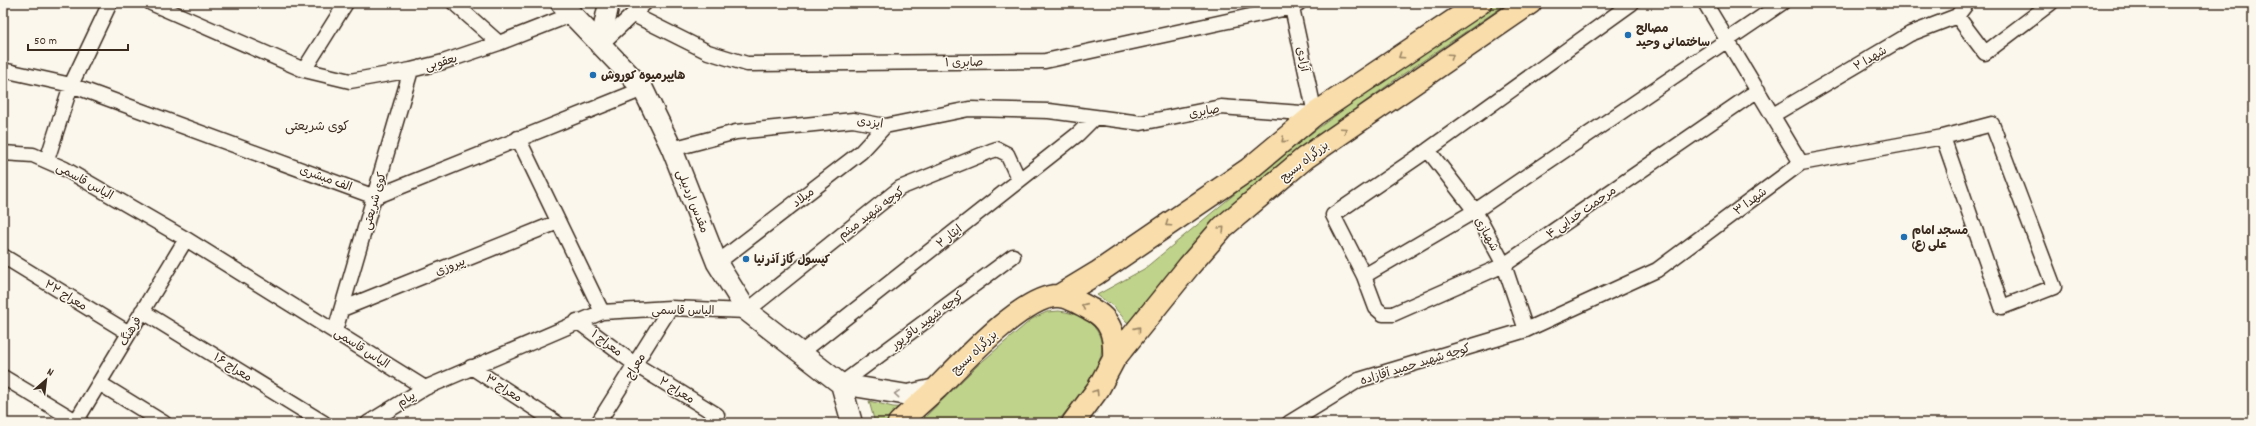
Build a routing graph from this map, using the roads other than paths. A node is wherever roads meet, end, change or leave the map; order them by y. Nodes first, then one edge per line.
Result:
1 (110, 3) edge
2 (151, 3) edge
3 (346, 3) edge
4 (454, 3) edge
5 (609, 3) edge
6 (645, 3) edge
7 (1480, 3) edge
8 (1530, 3) edge
9 (1632, 3) edge
10 (1705, 3) edge
11 (1782, 3) edge
12 (2051, 3) edge
13 (1294, 4) edge
14 (1962, 7) edge
15 (567, 8) edge
16 (634, 15) junction
17 (1727, 40) junction
18 (499, 43) junction
19 (600, 45) junction
20 (3, 70) edge
21 (304, 70) junction
22 (411, 70) junction
23 (71, 85) junction
24 (643, 89) junction
25 (1758, 90) junction
26 (1315, 114) junction
27 (1773, 115) junction
28 (1094, 118) junction
29 (885, 126) junction
30 (1943, 137) junction
31 (518, 138) junction
32 (672, 149) junction
33 (1428, 150) junction
34 (4, 155) edge
35 (47, 160) junction
36 (1800, 163) junction
37 (1019, 180) junction
38 (375, 197) junction
39 (1474, 211) junction
40 (558, 222) junction
41 (186, 239) junction
42 (3, 256) edge
43 (1013, 256) dead end
44 (717, 263) junction
45 (1504, 264) junction
46 (1364, 276) junction
47 (1059, 296) junction
48 (670, 308) junction
49 (342, 309) junction
50 (142, 311) junction
51 (747, 311) junction
52 (602, 312) junction
53 (577, 321) junction
54 (1526, 330) junction
55 (335, 331) junction
56 (129, 333) junction
57 (802, 352) junction
58 (1114, 359) junction
59 (636, 365) junction
60 (471, 367) junction
61 (3, 377) edge
62 (99, 383) junction
63 (841, 384) junction
64 (424, 388) junction
65 (936, 389) junction
66 (717, 415) dead end
67 (75, 422) edge
68 (164, 423) edge
69 (324, 423) edge
70 (369, 423) edge
71 (557, 423) edge
72 (598, 423) edge
73 (852, 423) edge
74 (899, 423) edge
75 (1073, 423) edge
76 (1289, 423) edge

1 - 23 street
2 - 21 street, یعقوبی
3 - 21 street
4 - 18 street
5 - 19 main road
6 - 16 street
7 -> 26 highway, بزرگراه بسیج
58 -> 8 highway, بزرگراه بسیج
9 - 33 street
10 - 17 street
11 - 17 street
12 - 14 street
13 - 16 street, صابری ۱
13 - 26 street, آزادی
14 - 27 street, شهدا ۲
15 - 18 street, یعقوبی
15 - 19 main road, مقدس اردبیلی
16 - 19 street
17 - 25 street
17 - 39 street
18 - 22 street, یعقوبی
19 - 24 main road, مقدس اردبیلی
20 - 23 street, الف مبشری
21 - 22 street, یعقوبی
22 - 38 street, کوی شریعتی
23 - 35 street
23 - 38 street, الف مبشری
24 - 31 street
24 - 32 main road, مقدس اردبیلی
25 - 27 street
25 - 45 street, مرحمت خدایی ۴
26 - 28 street, صابری
26 -> 47 highway, بزرگراه بسیج
27 - 36 street
28 - 29 street, ایزدی
28 - 37 street, ایثار ۲
29 - 32 street, ایزدی
29 - 44 street, میلاد
30 - 30 street, شهدا ۳
30 - 36 street, شهدا ۳
31 - 38 street
31 - 40 street
32 - 44 main road, مقدس اردبیلی
33 - 39 street, شهبازی
33 - 46 street
34 - 35 street, الیاس قاسمی
35 - 41 street, الیاس قاسمی
36 - 54 street, شهدا ۳
37 - 51 street, کوچه شهید میثم
37 - 57 street, ایثار ۲
38 - 49 street, کوی شریعتی
39 - 45 street, شهبازی
39 - 46 street
40 - 49 street, پیروزی
40 - 52 street
41 - 50 street, فرهنگ
41 - 55 street, الیاس قاسمی
42 - 56 street, معراج ۲۲
43 - 63 street, کوچه شهید باقرپور
44 - 51 main road, مقدس اردبیلی
45 - 46 street, مرحمت خدایی ۴
45 - 54 street, شهبازی
58 -> 47 highway, بزرگراه بسیج
47 - 65 highway, بزرگراه بسیج
48 - 51 street, الیاس قاسمی
48 - 52 street, الیاس قاسمی
48 - 59 street, معراج
49 - 55 street, کوی شریعتی
50 - 56 street, فرهنگ
50 - 69 street, معراج ۱۶
51 - 57 main road, مقدس اردبیلی
52 - 53 street, الیاس قاسمی
53 - 59 street, معراج ۱
53 - 60 street, الیاس قاسمی
54 - 76 street, کوچه شهید حمید آقازاده
55 - 64 street, الیاس قاسمی
56 - 62 street, فرهنگ
57 - 63 main road, مقدس اردبیلی
75 -> 58 highway, بزرگراه بسیج
59 - 66 street, معراج ۲
59 - 72 street, معراج
60 - 64 street, الیاس قاسمی
60 - 71 street, معراج ۳
61 - 67 street
62 - 67 street, فرهنگ
62 - 68 street
65 -> 63 main road
63 - 73 main road
64 - 70 street, پیام
65 - 74 highway, بزرگراه بسیج

